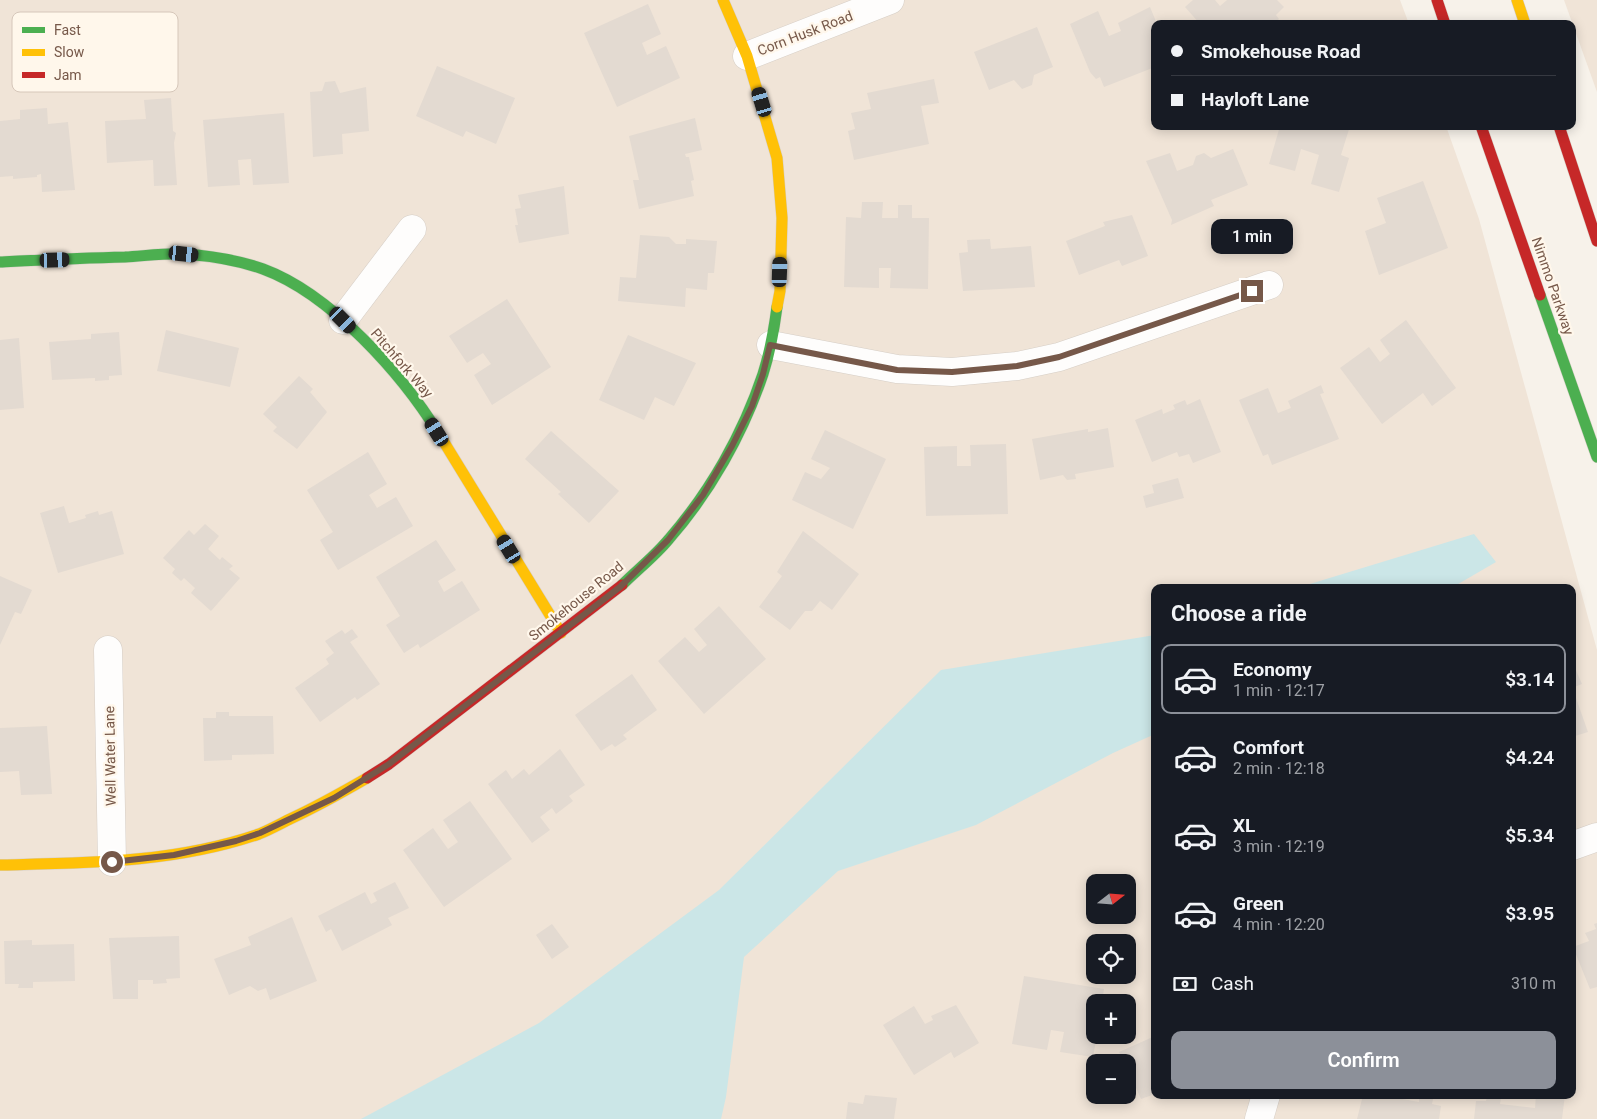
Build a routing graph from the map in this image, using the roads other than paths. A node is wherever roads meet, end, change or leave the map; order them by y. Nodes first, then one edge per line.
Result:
1 (724, 0) edge
2 (890, 0) edge
3 (1437, 0) edge
4 (1517, 0) edge
5 (1444, 20) edge
6 (1524, 20) edge
7 (747, 56) junction
8 (1482, 130) edge
9 (1560, 130) edge
10 (412, 229) dead end
11 (1597, 241) edge
12 (0, 262) edge
13 (1269, 285) dead end
14 (343, 320) junction
15 (770, 345) junction
16 (1597, 457) edge
17 (560, 633) junction
18 (108, 650) dead end
19 (1597, 837) edge
20 (1576, 845) edge
21 (112, 862) junction
22 (0, 865) edge
23 (1265, 1099) edge
24 (1259, 1119) edge

1 - 7 main road, Smokehouse Road
2 - 7 street, Corn Husk Road
3 - 5 main road
4 - 6 main road
7 - 15 main road, Smokehouse Road
8 - 16 main road, Nimmo Parkway
9 - 11 main road
10 - 14 street
12 - 14 main road, Pitchfork Way
13 - 15 street
14 - 17 main road, Pitchfork Way
15 - 17 main road, Smokehouse Road
17 - 21 main road, Smokehouse Road
18 - 21 street, Well Water Lane
19 - 20 street
21 - 22 main road, Smokehouse Road
23 - 24 street

